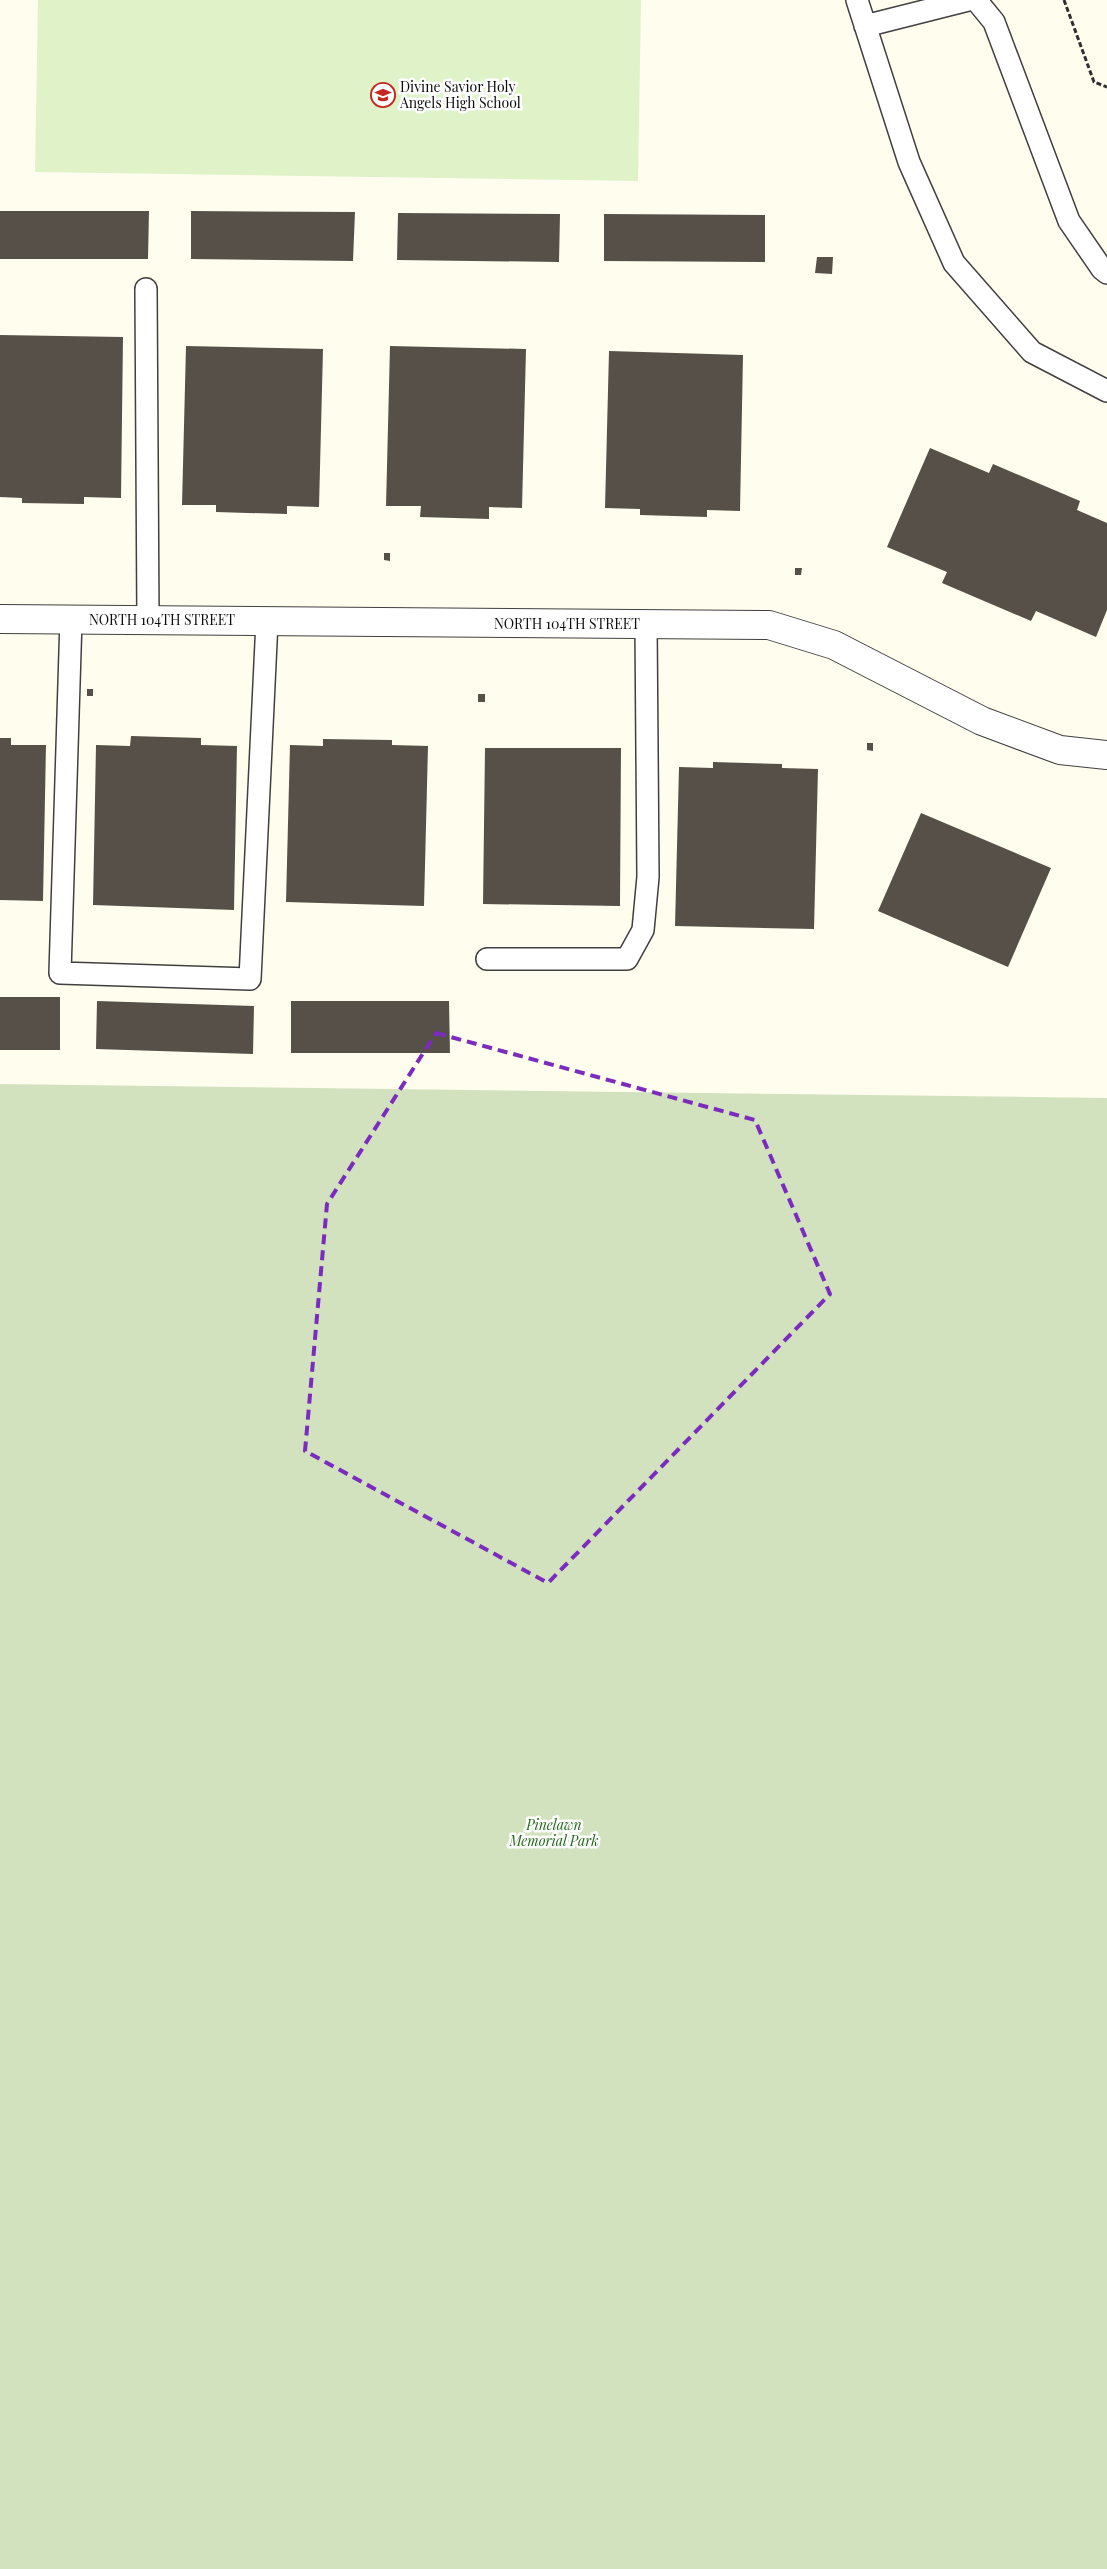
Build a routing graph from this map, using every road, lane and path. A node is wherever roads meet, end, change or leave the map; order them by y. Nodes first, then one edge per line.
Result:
1 (857, 0) edge
2 (968, 0) edge
3 (976, 0) edge
4 (1064, 0) edge
5 (865, 26) junction
6 (1107, 87) edge
7 (1107, 273) edge
8 (146, 289) dead end
9 (1106, 390) edge
10 (0, 619) edge
11 (71, 619) junction
12 (148, 620) junction
13 (268, 621) junction
14 (646, 624) junction
15 (1107, 755) edge
16 (487, 959) dead end

1 - 5 lane
2 - 5 lane
3 - 7 lane
4 - 6 path
5 - 9 lane
8 - 12 lane
10 - 11 street, NORTH 104TH STREET
11 - 12 street, NORTH 104TH STREET
11 - 13 lane
12 - 13 street, NORTH 104TH STREET
13 - 14 street, NORTH 104TH STREET
14 - 15 street, NORTH 104TH STREET
14 - 16 lane

